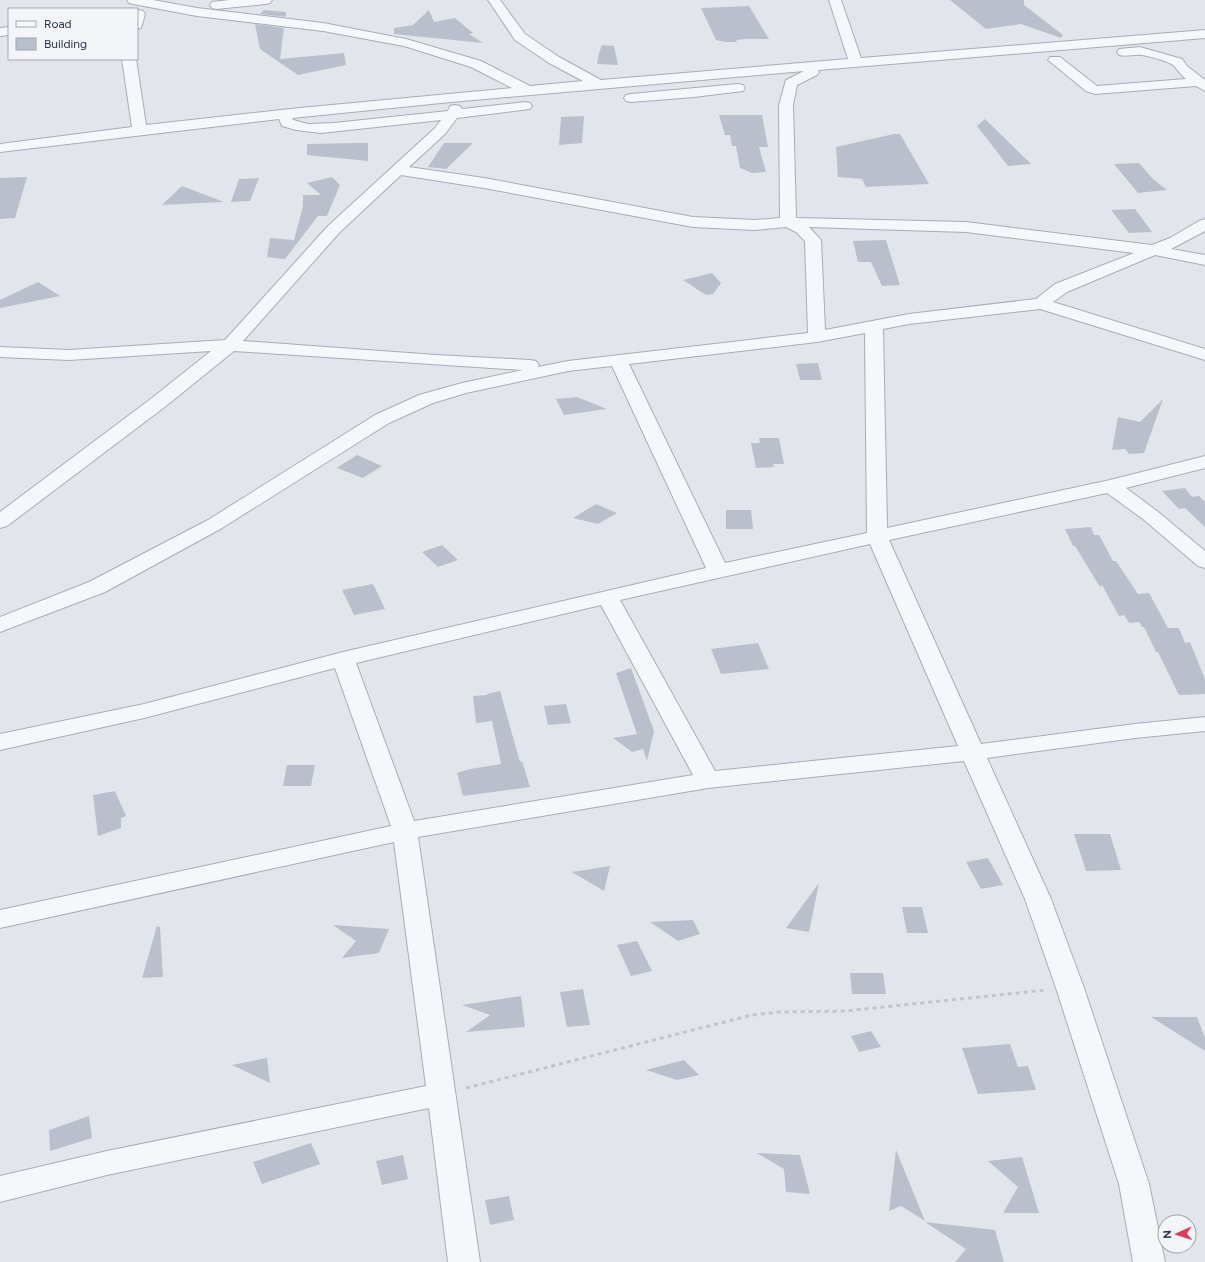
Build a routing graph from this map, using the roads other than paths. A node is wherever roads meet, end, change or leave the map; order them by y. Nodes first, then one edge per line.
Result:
1 (133, 0) edge
2 (266, 0) edge
3 (494, 0) edge
4 (835, 0) edge
5 (178, 9) junction
6 (138, 18) edge
7 (1205, 34) edge
8 (129, 60) edge
9 (1055, 60) junction
10 (1040, 61) dead end
11 (856, 63) junction
12 (996, 64) dead end
13 (811, 67) junction
14 (797, 79) junction
15 (1202, 84) edge
16 (600, 85) junction
17 (529, 91) junction
18 (452, 99) junction
19 (616, 99) dead end
20 (542, 104) dead end
21 (284, 115) junction
22 (452, 116) junction
23 (140, 130) junction
24 (0, 148) edge
25 (398, 170) junction
26 (788, 222) junction
27 (1205, 224) edge
28 (1088, 242) junction
29 (1152, 250) junction
30 (1205, 260) edge
31 (1098, 272) junction
32 (1042, 304) junction
33 (874, 326) junction
34 (817, 337) junction
35 (230, 345) junction
36 (0, 352) edge
37 (1205, 355) edge
38 (620, 361) junction
39 (568, 366) junction
40 (1205, 462) edge
41 (1111, 486) junction
42 (0, 522) edge
43 (877, 537) junction
44 (1205, 562) edge
45 (718, 571) junction
46 (607, 597) junction
47 (0, 625) edge
48 (343, 659) junction
49 (1205, 724) edge
50 (0, 742) edge
51 (974, 752) junction
52 (708, 780) junction
53 (405, 831) junction
54 (0, 919) edge
55 (442, 1094) junction
56 (0, 1189) edge
57 (464, 1262) edge
58 (1150, 1262) edge

1 - 5 street
2 - 5 street
3 - 16 street
4 - 11 street
5 - 6 street
5 - 17 street
7 - 11 street
8 - 23 street
9 - 10 street
9 - 15 street
9 - 15 street
11 - 13 street
12 - 14 street
13 - 14 street
13 - 16 street
14 - 19 street
14 - 26 street
16 - 17 street
17 - 18 street
18 - 21 street
18 - 22 street
20 - 22 street
21 - 22 street
21 - 23 street
22 - 25 street
23 - 24 street
25 - 26 street
25 - 35 street
26 - 28 street
26 - 34 street
27 - 29 street
28 - 29 street
28 - 31 street
29 - 30 street
29 - 31 street
31 - 32 street
32 - 33 street
32 - 37 street
33 - 34 street
33 - 43 street
34 - 38 street
35 - 36 street
35 - 39 street
35 - 42 street
38 - 39 street
38 - 45 street
39 - 47 street
40 - 41 street
41 - 43 street
41 - 44 street
43 - 45 street
43 - 51 street
45 - 46 street
46 - 48 street
46 - 52 street
48 - 50 street
48 - 53 street
49 - 51 street
51 - 52 street
51 - 58 street
52 - 53 street
53 - 54 street
53 - 55 street
55 - 56 street
55 - 57 street

